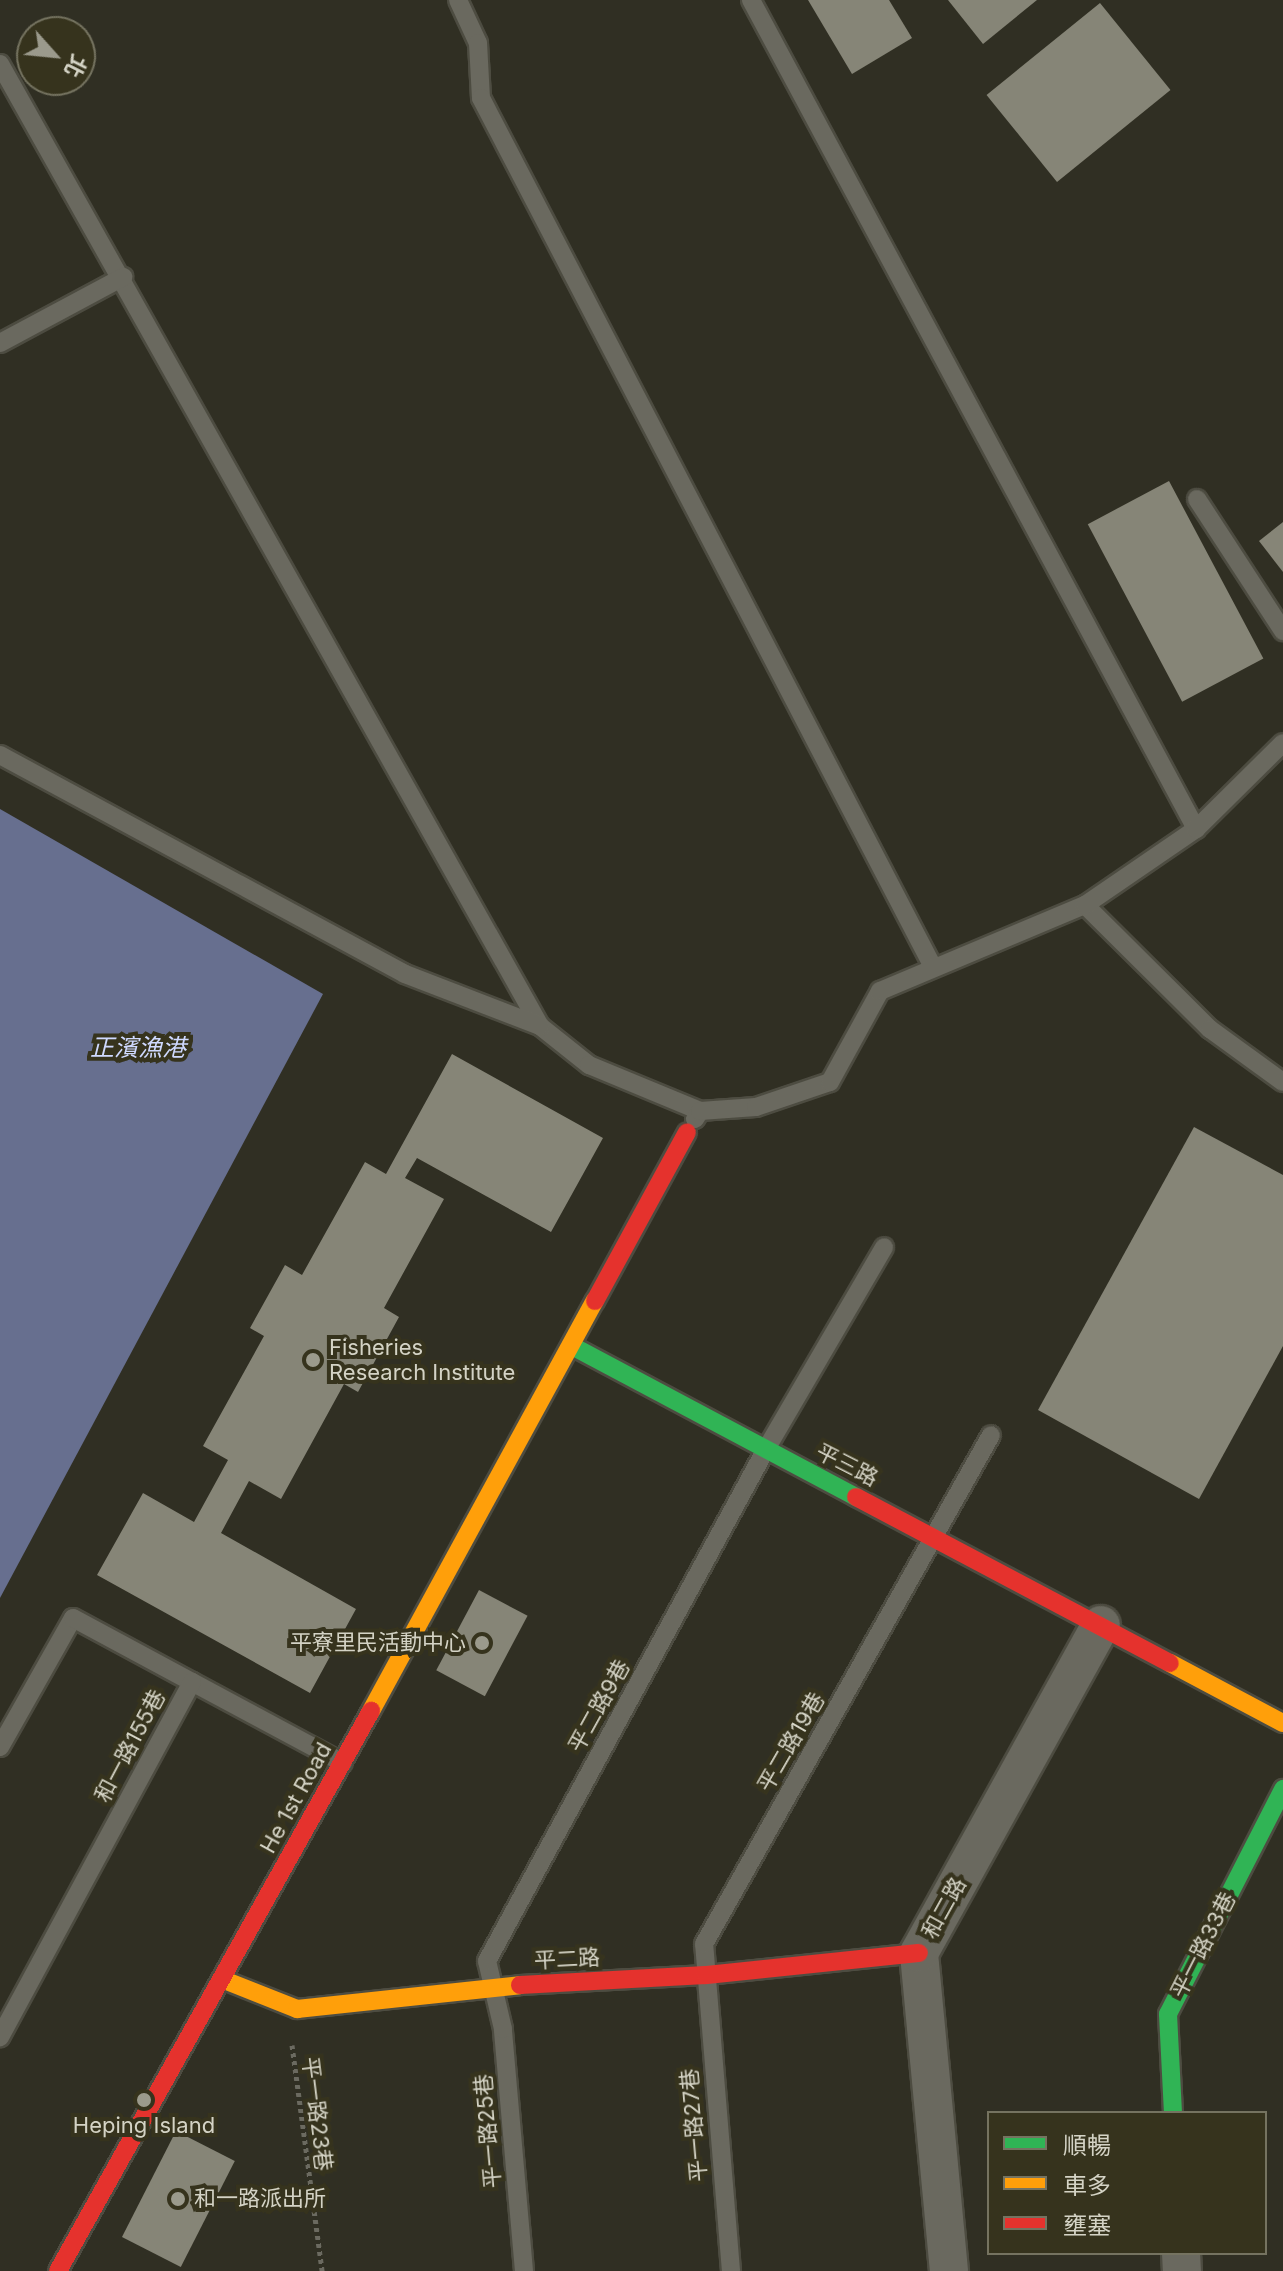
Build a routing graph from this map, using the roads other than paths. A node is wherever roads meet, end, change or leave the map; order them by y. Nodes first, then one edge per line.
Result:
1 (458, 0) edge
2 (751, 0) edge
3 (0, 64) edge
4 (123, 277) junction
5 (0, 343) edge
6 (1197, 499) dead end
7 (1283, 631) edge
8 (1283, 743) edge
9 (0, 755) edge
10 (1196, 829) junction
11 (1085, 905) junction
12 (933, 967) junction
13 (540, 1026) junction
14 (1283, 1082) edge
15 (700, 1111) junction
16 (687, 1132) joint
17 (884, 1247) dead end
18 (572, 1346) junction
19 (991, 1435) dead end
20 (765, 1451) junction
21 (936, 1538) junction
22 (1101, 1625) junction
23 (192, 1682) junction
24 (1283, 1723) edge
25 (0, 1747) edge
26 (343, 1763) junction
27 (1283, 1789) edge
28 (919, 1953) junction
29 (706, 1975) junction
30 (224, 1980) junction
31 (493, 1987) junction
32 (0, 2037) edge
33 (1173, 2111) edge
34 (58, 2271) edge
35 (524, 2271) edge
36 (731, 2271) edge
37 (949, 2271) edge

1 - 12 lane
2 - 10 lane
3 - 4 lane
4 - 5 lane
4 - 13 lane
6 - 7 lane
8 - 10 lane
9 - 13 lane
10 - 11 lane
11 - 12 lane
11 - 14 lane
12 - 15 lane
13 - 15 lane
15 - 16 lane
16 - 18 street, He 1st Road
17 - 20 lane, 平二路9巷
18 - 20 street, 平三路
18 - 26 street, He 1st Road
19 - 21 lane, 平二路19巷
20 - 21 street, 平三路
20 - 31 lane, 平二路9巷
21 - 22 street, 平三路
21 - 29 lane, 平二路19巷
22 - 24 street
22 - 28 street, 和二路
23 - 25 lane, 和一路155巷
23 - 26 lane
23 - 32 lane, 和一路155巷
26 - 30 street, He 1st Road
27 - 33 street, 平一路33巷
28 - 29 street, 平二路
28 - 37 street, 和二路
29 - 31 street, 平二路
29 - 36 lane, 平一路27巷
30 - 31 street, 平二路
30 - 34 street, He 1st Road
31 - 35 lane, 平一路25巷

